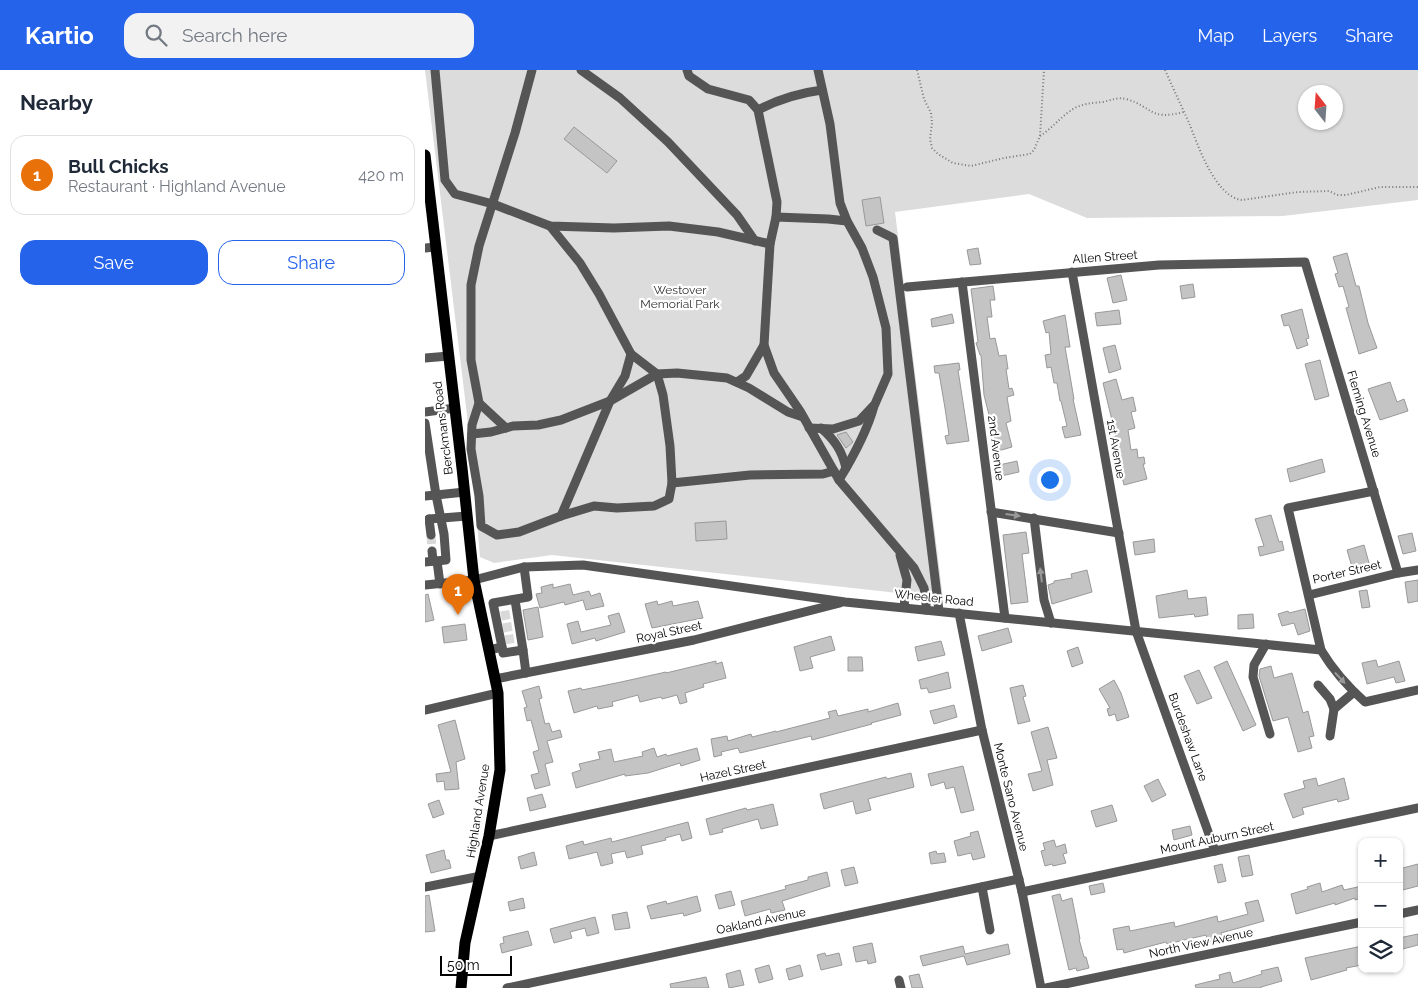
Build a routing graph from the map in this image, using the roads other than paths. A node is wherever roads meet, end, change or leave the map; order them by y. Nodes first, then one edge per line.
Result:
1 (435, 70) edge
2 (532, 70) edge
3 (581, 70) edge
4 (687, 70) edge
5 (818, 70) edge
6 (822, 90) junction
7 (758, 110) junction
8 (425, 155) edge
9 (493, 204) junction
10 (776, 217) junction
11 (847, 221) junction
12 (550, 226) junction
13 (877, 230) dead end
14 (755, 241) junction
15 (770, 244) junction
16 (430, 248) edge
17 (1305, 262) joint
18 (1072, 272) junction
19 (962, 282) junction
20 (907, 286) dead end
21 (764, 344) junction
22 (631, 354) junction
23 (449, 356) junction
24 (425, 358) edge
25 (657, 374) junction
26 (737, 382) junction
27 (610, 401) junction
28 (479, 403) junction
29 (875, 404) junction
30 (455, 408) junction
31 (425, 412) edge
32 (803, 416) junction
33 (425, 423) edge
34 (505, 428) junction
35 (809, 428) junction
36 (821, 428) junction
37 (472, 434) junction
38 (846, 468) junction
39 (837, 476) junction
40 (672, 483) junction
41 (1374, 491) junction
42 (465, 492) junction
43 (436, 495) junction
44 (425, 496) edge
45 (991, 512) junction
46 (467, 516) junction
47 (561, 516) junction
48 (439, 518) junction
49 (1034, 518) junction
50 (428, 532) tunnel mouth
51 (1119, 533) junction
52 (429, 552) tunnel mouth
53 (899, 552) junction
54 (432, 561) edge
55 (524, 567) junction
56 (1418, 570) edge
57 (1398, 573) junction
58 (474, 580) junction
59 (440, 584) junction
60 (425, 585) edge
61 (1309, 594) junction
62 (515, 600) junction
63 (845, 602) junction
64 (904, 607) junction
65 (926, 610) junction
66 (939, 611) junction
67 (959, 612) junction
68 (1005, 618) junction
69 (1051, 622) junction
70 (1136, 631) junction
71 (503, 643) junction
72 (1266, 644) junction
73 (489, 650) junction
74 (523, 650) junction
75 (1321, 650) junction
76 (526, 673) junction
77 (495, 679) junction
78 (1318, 685) dead end
79 (1418, 690) edge
80 (499, 692) junction
81 (1354, 692) junction
82 (1334, 709) junction
83 (425, 710) edge
84 (982, 730) junction
85 (1269, 734) dead end
86 (1330, 736) dead end
87 (1418, 808) edge
88 (489, 836) junction
89 (1215, 851) junction
90 (481, 876) junction
91 (1019, 879) junction
92 (425, 887) edge
93 (982, 887) junction
94 (1022, 892) junction
95 (1418, 910) edge
96 (1403, 913) edge
97 (1358, 923) edge
98 (990, 930) dead end
99 (461, 988) edge
100 (507, 988) edge
101 (1041, 988) edge
102 (1046, 988) edge

1 - 9 street
2 - 9 street
3 - 14 street
4 - 7 street
5 - 6 street
6 - 7 street
6 - 11 street
7 - 10 street
8 - 16 main road, Berckmans Road
9 - 12 street
9 - 28 street
10 - 11 street
10 - 15 street
11 - 29 street
12 - 14 street
12 - 22 street
13 - 66 street
14 - 15 street
15 - 21 street
16 - 23 main road, Berckmans Road
17 - 18 street, Allen Street
17 - 41 street, Fleming Avenue
18 - 19 street, Allen Street
18 - 51 street, 1st Avenue
19 - 20 street, Allen Street
19 - 45 street, 2nd Avenue
21 - 26 street
21 - 32 street
22 - 25 street
22 - 27 street
23 - 24 street
23 - 30 main road, Berckmans Road
25 - 26 street
25 - 27 street
25 - 40 street
26 - 32 street
27 - 34 street
27 - 47 street
28 - 34 street
28 - 37 street
29 - 36 street
29 - 38 street
30 - 31 street
30 - 42 main road, Berckmans Road
32 - 35 street
33 - 43 street
34 - 37 street
35 - 36 street
35 - 39 street
36 - 38 street
37 - 47 street
38 - 39 street
39 - 40 street
39 - 53 street
40 - 47 street
41 - 57 street, Fleming Avenue
41 - 61 street
42 - 43 street
42 - 46 main road, Berckmans Road
43 - 44 street
43 - 48 street
45 -> 49 street
45 - 68 street, 2nd Avenue
46 - 48 street
46 - 58 main road, Berckmans Road
48 - 50 street
48 - 54 street
49 - 51 street
69 -> 49 street
51 - 70 street, 1st Avenue
52 - 54 street
53 - 64 street
53 - 65 street
54 - 59 street
55 - 58 street, Wheeler Road
55 - 62 street
55 - 63 street, Wheeler Road
56 - 57 street, Porter Street
57 - 61 street, Porter Street
58 - 59 street, Wheeler Road
58 - 73 main road, Highland Avenue
59 - 60 street, Wheeler Road
61 - 75 street, Porter Street
62 - 71 street
62 - 74 street
63 - 64 street, Wheeler Road
63 - 76 street, Royal Street
64 - 65 street, Wheeler Road
65 - 66 street, Wheeler Road
66 - 67 street, Wheeler Road
67 - 68 street, Wheeler Road
67 - 84 street, Monte Sano Avenue
68 - 69 street, Wheeler Road
69 - 70 street, Wheeler Road
70 - 72 street, Wheeler Road
70 - 89 street, Burdeshaw Lane
71 - 73 street
71 - 74 street
72 - 75 street, Wheeler Road
72 - 85 street
73 - 77 main road, Highland Avenue
74 - 76 street
75 -> 81 street
76 - 77 street, Royal Street
77 - 80 main road, Highland Avenue
78 - 82 street
79 - 81 street
80 - 83 street
80 - 88 main road, Highland Avenue
81 - 82 street
82 - 86 street
84 - 88 street, Hazel Street
84 - 91 street, Monte Sano Avenue
87 - 89 street, Mount Auburn Street
88 - 90 main road, Highland Avenue
89 - 94 street, Mount Auburn Street
90 - 92 street
90 - 99 main road, Highland Avenue
91 - 93 street, Oakland Avenue
91 - 94 street, Monte Sano Avenue
93 - 98 street
93 - 100 street, Oakland Avenue
94 - 101 street, Monte Sano Avenue
95 - 96 street
97 - 102 street, North View Avenue

